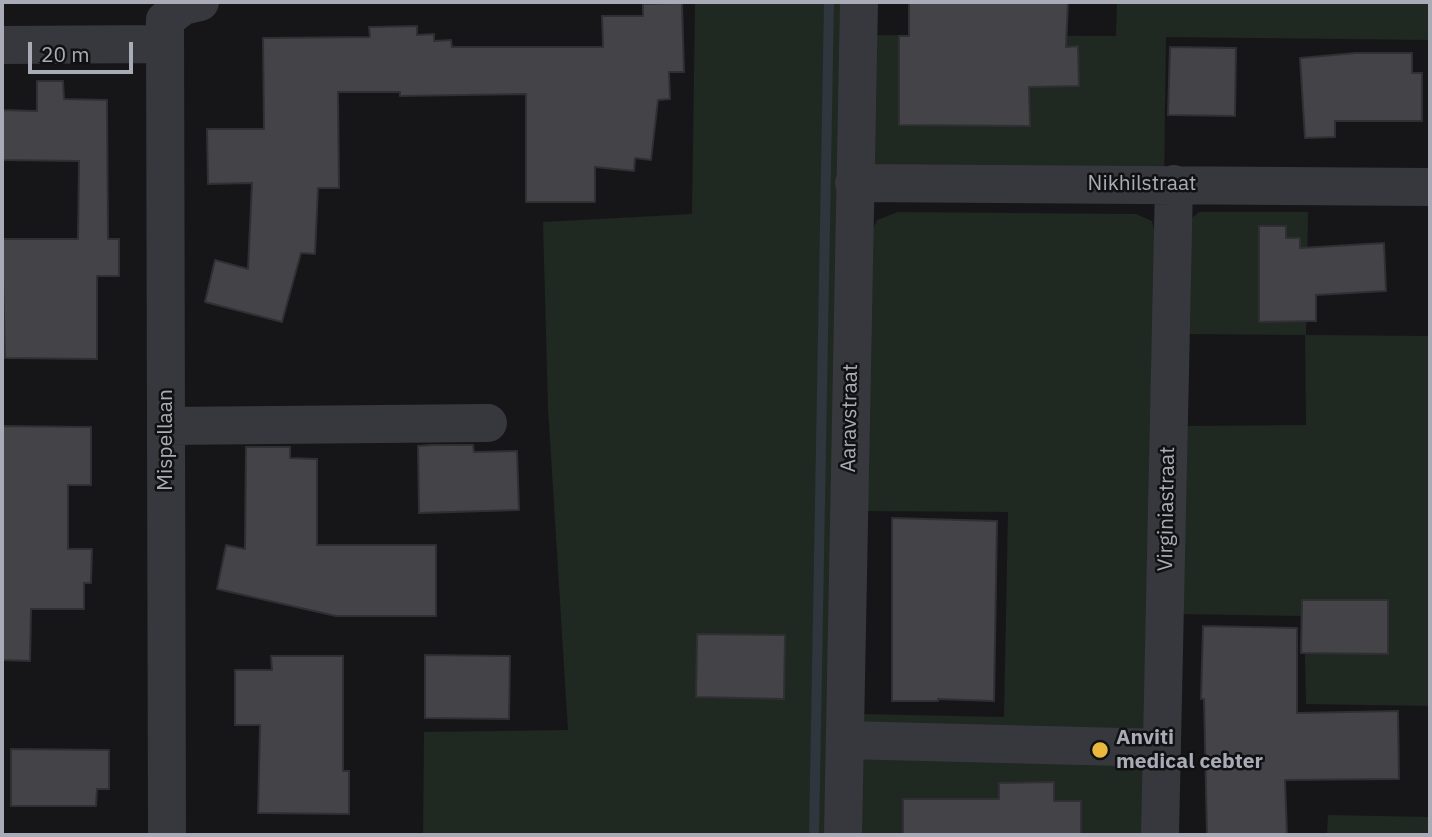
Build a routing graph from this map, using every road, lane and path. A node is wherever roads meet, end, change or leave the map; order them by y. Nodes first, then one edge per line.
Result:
1 (200, 2) edge
2 (859, 2) edge
3 (164, 44) junction
4 (2, 46) edge
5 (855, 183) junction
6 (1174, 184) junction
7 (1430, 187) edge
8 (488, 423) dead end
9 (166, 426) junction
10 (845, 740) junction
11 (1162, 748) junction
12 (167, 835) edge
13 (843, 835) edge
14 (1160, 835) edge

1 - 3 street, Mispellaan
2 - 5 street, Aaravstraat
3 - 4 street
3 - 9 street, Mispellaan
5 - 6 street, Nikhilstraat
5 - 10 street, Aaravstraat
6 - 7 street, Nikhilstraat
6 - 11 street, Virginiastraat
8 - 9 street
9 - 12 street, Mispellaan
10 - 11 street
10 - 13 street, Aaravstraat
11 - 14 street, Virginiastraat

